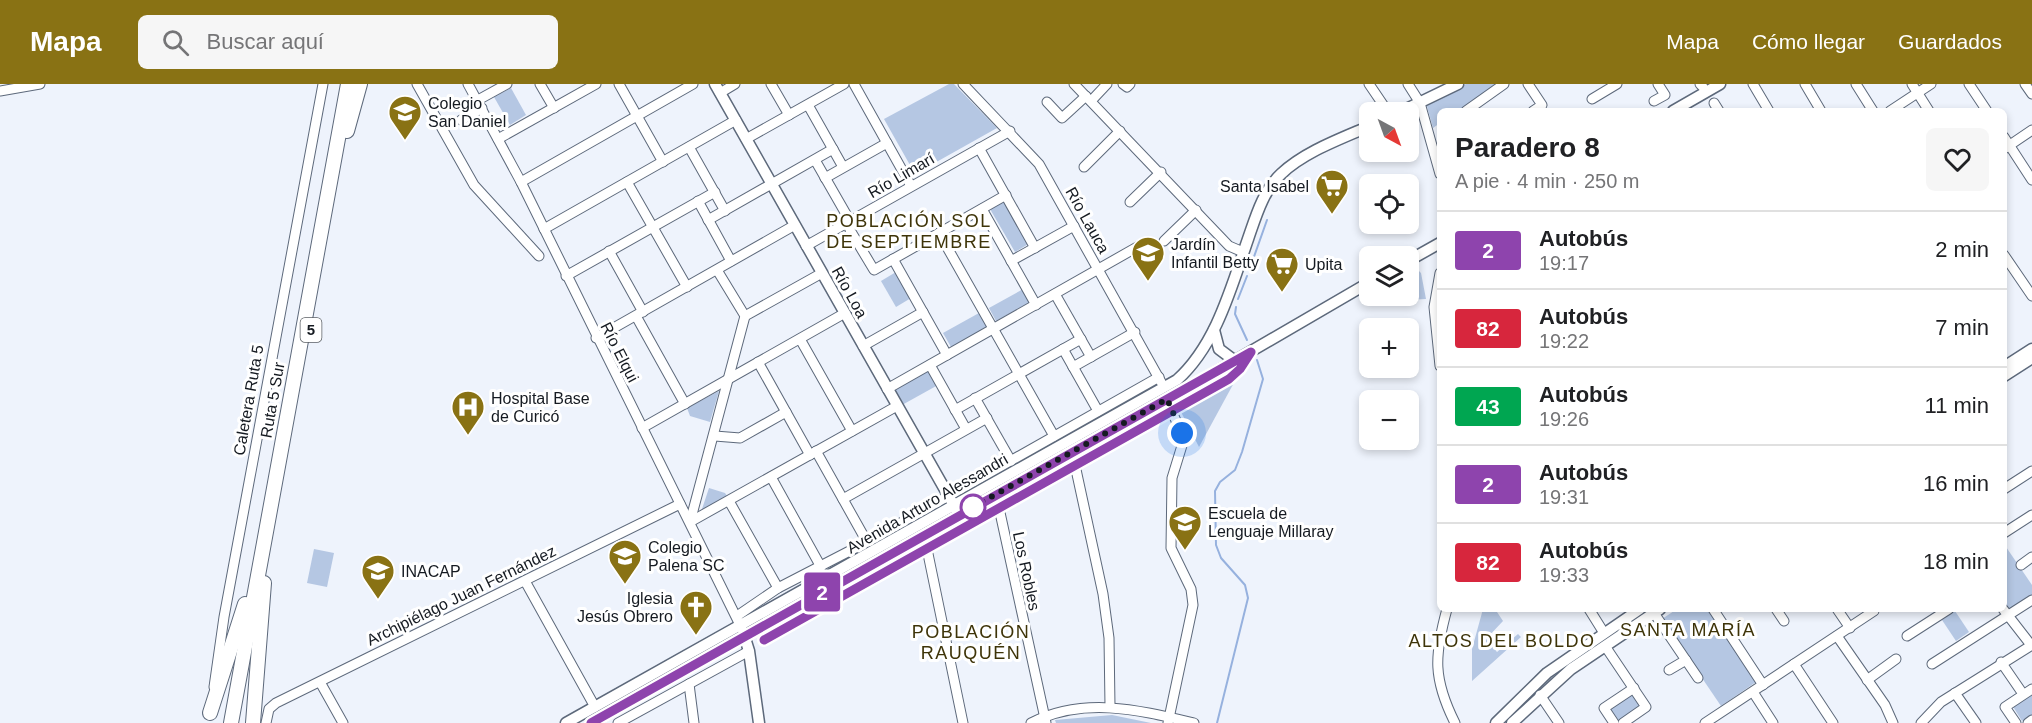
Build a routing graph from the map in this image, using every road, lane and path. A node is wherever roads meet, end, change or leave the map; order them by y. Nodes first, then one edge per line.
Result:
1 (34, 84) edge
2 (322, 84) edge
3 (342, 84) edge
4 (348, 84) edge
5 (358, 84) edge
6 (417, 84) edge
7 (468, 84) edge
8 (507, 84) edge
9 (540, 84) edge
10 (596, 84) edge
11 (619, 84) edge
12 (693, 84) edge
13 (735, 84) edge
14 (771, 84) edge
15 (844, 84) edge
16 (854, 84) edge
17 (963, 84) edge
18 (1074, 84) edge
19 (1107, 84) edge
20 (1123, 84) edge
21 (1130, 84) edge
22 (1369, 84) edge
23 (1408, 84) edge
24 (1432, 84) edge
25 (1458, 84) edge
26 (1504, 84) edge
27 (1528, 84) edge
28 (1617, 84) edge
29 (1658, 84) edge
30 (1720, 84) edge
31 (1754, 84) edge
32 (1805, 84) edge
33 (1856, 84) edge
34 (1912, 84) edge
35 (1931, 84) edge
36 (1969, 84) edge
37 (2025, 84) edge
38 (718, 88) edge
39 (0, 91) edge
40 (1918, 93) junction
41 (1438, 94) junction
42 (2032, 94) edge
43 (1088, 98) junction
44 (1592, 99) dead end
45 (1654, 101) dead end
46 (1047, 102) dead end
47 (1381, 102) edge
48 (1420, 103) junction
49 (480, 104) junction
50 (808, 105) junction
51 (343, 107) junction
52 (554, 108) junction
53 (1470, 108) edge
54 (1538, 108) edge
55 (1678, 108) edge
56 (1767, 108) edge
57 (1819, 108) edge
58 (1871, 108) edge
59 (1895, 108) edge
60 (1927, 108) edge
61 (1985, 108) edge
62 (789, 115) junction
63 (637, 116) junction
64 (461, 120) dead end
65 (736, 120) junction
66 (2032, 130) edge
67 (1010, 131) junction
68 (1120, 131) junction
69 (1359, 131) edge
70 (1437, 132) edge
71 (1430, 137) junction
72 (498, 139) junction
73 (746, 139) junction
74 (887, 142) junction
75 (2007, 143) edge
76 (2007, 145) edge
77 (689, 147) junction
78 (979, 148) junction
79 (833, 149) junction
80 (815, 160) junction
81 (663, 162) junction
82 (1437, 163) edge
83 (843, 167) junction
84 (1084, 167) dead end
85 (1161, 172) junction
86 (825, 178) junction
87 (2032, 180) edge
88 (521, 182) junction
89 (627, 182) junction
90 (772, 184) junction
91 (911, 186) junction
92 (715, 192) junction
93 (1006, 195) junction
94 (698, 201) junction
95 (1130, 202) dead end
96 (982, 209) junction
97 (1196, 210) junction
98 (725, 211) junction
99 (708, 220) junction
100 (849, 221) junction
101 (795, 225) junction
102 (1074, 226) junction
103 (653, 227) junction
104 (544, 229) junction
105 (937, 234) junction
106 (1164, 241) dead end
107 (1437, 245) edge
108 (806, 246) junction
109 (1140, 246) dead end
110 (1035, 248) junction
111 (553, 251) junction
112 (609, 251) junction
113 (1243, 252) junction
114 (1419, 255) edge
115 (893, 259) junction
116 (2007, 259) edge
117 (731, 261) junction
118 (1011, 261) junction
119 (717, 270) junction
120 (1098, 270) junction
121 (822, 273) junction
122 (566, 276) junction
123 (687, 287) junction
124 (1359, 288) edge
125 (1437, 290) edge
126 (1055, 294) junction
127 (2032, 296) edge
128 (1036, 305) junction
129 (923, 312) junction
130 (844, 313) junction
131 (639, 314) junction
132 (745, 316) junction
133 (992, 330) junction
134 (1214, 330) junction
135 (1135, 332) junction
136 (1437, 336) edge
137 (596, 338) junction
138 (800, 339) junction
139 (1081, 339) junction
140 (863, 346) junction
141 (1063, 349) junction
142 (2032, 349) edge
143 (1251, 352) junction
144 (947, 355) junction
145 (1091, 357) junction
146 (2032, 358) edge
147 (1235, 361) junction
148 (758, 362) junction
149 (930, 365) junction
150 (2007, 366) edge
151 (1073, 367) junction
152 (2007, 367) edge
153 (1017, 375) junction
154 (728, 380) junction
155 (1177, 380) junction
156 (1161, 382) junction
157 (887, 389) junction
158 (975, 398) junction
159 (1167, 399) junction
160 (685, 404) junction
161 (897, 406) junction
162 (955, 410) junction
163 (1172, 410) junction
164 (1098, 411) junction
165 (786, 412) junction
166 (987, 418) junction
167 (642, 428) junction
168 (966, 429) junction
169 (852, 431) junction
170 (715, 436) junction
171 (1052, 437) junction
172 (1069, 452) junction
173 (813, 453) junction
174 (924, 454) junction
175 (1011, 461) junction
176 (1075, 465) junction
177 (2032, 471) edge
178 (771, 477) junction
179 (2007, 487) edge
180 (994, 496) junction
181 (843, 499) junction
182 (729, 501) junction
183 (680, 504) junction
184 (954, 506) junction
185 (999, 508) junction
186 (2032, 515) edge
187 (690, 522) junction
188 (2007, 531) edge
189 (922, 536) junction
190 (867, 542) junction
191 (927, 549) junction
192 (262, 550) junction
193 (2032, 557) edge
194 (2021, 565) dead end
195 (821, 567) junction
196 (525, 581) junction
197 (264, 583) junction
198 (778, 588) junction
199 (2032, 600) edge
200 (1446, 612) edge
201 (1591, 612) edge
202 (1636, 612) edge
203 (1656, 612) edge
204 (1658, 612) edge
205 (1715, 612) edge
206 (1778, 612) edge
207 (1839, 612) edge
208 (1873, 612) edge
209 (1944, 612) edge
210 (2006, 612) edge
211 (2007, 612) edge
212 (1784, 621) dead end
213 (741, 625) junction
214 (1850, 628) junction
215 (1604, 633) junction
216 (1838, 636) junction
217 (1907, 636) dead end
218 (764, 640) dead end
219 (2032, 645) edge
220 (1605, 646) junction
221 (749, 651) junction
222 (1896, 659) dead end
223 (1686, 660) junction
224 (2001, 662) junction
225 (1794, 664) junction
226 (1932, 664) dead end
227 (1669, 670) dead end
228 (1698, 678) dead end
229 (1867, 680) junction
230 (320, 682) junction
231 (689, 684) junction
232 (1763, 685) junction
233 (1634, 688) junction
234 (1753, 692) junction
235 (2028, 692) edge
236 (1955, 693) junction
237 (1540, 695) junction
238 (1110, 706) junction
239 (595, 707) junction
240 (209, 718) edge
241 (1046, 720) edge
242 (1169, 720) edge
243 (2032, 720) edge
244 (1710, 722) edge
245 (231, 723) edge
246 (239, 723) edge
247 (253, 723) edge
248 (266, 723) edge
249 (343, 723) edge
250 (566, 723) edge
251 (591, 723) edge
252 (618, 723) edge
253 (694, 723) edge
254 (759, 723) edge
255 (963, 723) edge
256 (1031, 723) edge
257 (1194, 723) edge
258 (1455, 723) edge
259 (1496, 723) edge
260 (1512, 723) edge
261 (1559, 723) edge
262 (1614, 723) edge
263 (1623, 723) edge
264 (1773, 723) edge
265 (1833, 723) edge
266 (1893, 723) edge
267 (1921, 723) edge
268 (1976, 723) edge
269 (2016, 723) edge
270 (2028, 723) edge

1 - 39 street
2 - 240 street, Caletera Ruta 5
3 - 51 highway
4 - 51 highway, Ruta 5 Sur / 5
5 - 197 highway, Ruta 5 Sur / 5
6 - 111 street
7 - 49 street, Río Elqui
8 - 49 street
9 - 52 street
10 - 52 street
11 - 63 street
12 - 63 street
13 - 38 street
14 - 62 street
15 - 50 street
16 - 74 street
17 - 67 street, Río Lauca
18 - 43 street
19 - 43 street
20 - 21 street
22 - 47 street
23 - 48 street
24 - 41 street
25 - 41 main road
26 - 53 street
27 - 54 street
28 - 44 street
29 - 45 street
30 - 55 main road
31 - 56 street
32 - 57 street
33 - 58 street
34 - 40 street
35 - 40 street
36 - 61 street
37 - 42 street
38 - 65 main road, Río Loa
40 - 59 street
40 - 60 street
41 - 48 main road
43 - 46 street
43 - 68 street
48 - 71 street
49 - 64 street
49 - 72 street, Río Elqui
50 - 62 street
50 - 79 street
51 - 192 highway, Ruta 5 Sur / 5
52 - 72 street
62 - 73 street
63 - 81 street
63 - 88 street
65 - 73 main road, Río Loa
65 - 77 street
66 - 75 street
67 - 78 street, Río Limarí
67 - 102 street, Río Lauca
68 - 84 street
68 - 85 street
69 - 113 main road
70 - 71 street
71 - 82 street
72 - 88 street, Río Elqui
73 - 90 main road, Río Loa
74 - 83 street
74 - 91 street
76 - 87 street
77 - 81 street
77 - 92 street
78 - 91 street, Río Limarí
78 - 93 street
79 - 80 street
79 - 83 street
80 - 86 street
80 - 90 street
81 - 89 street
83 - 86 street
85 - 95 street
85 - 97 street
86 - 100 street
88 - 104 street, Río Elqui
89 - 103 street
89 - 104 street
90 - 98 street
90 - 101 main road, Río Loa
91 - 100 street, Río Limarí
92 - 94 street
92 - 98 street
93 - 96 street
93 - 110 street
94 - 99 street
94 - 103 street
96 - 105 street
96 - 118 street
97 - 106 street
97 - 113 street
98 - 99 street
99 - 117 street
100 - 108 street, Río Limarí
100 - 115 street
101 - 108 main road, Río Loa
101 - 117 street
102 - 110 street
102 - 120 street, Río Lauca
103 - 112 street
103 - 123 street
104 - 111 street, Río Elqui
105 - 115 street
105 - 133 street
107 - 114 main road
108 - 121 main road, Río Loa
109 - 120 street
110 - 118 street
111 - 122 street, Río Elqui
112 - 122 street
112 - 131 street
113 - 134 main road
115 - 129 street
116 - 127 street
117 - 119 street
118 - 128 street
119 - 123 street
119 - 132 street
120 - 126 street
120 - 135 street, Río Lauca
121 - 130 main road, Río Loa
121 - 132 street
122 - 137 street, Río Elqui
123 - 131 street
124 - 143 main road, Avenida Arturo Alessandri
125 - 136 street
126 - 128 street
126 - 139 street
128 - 133 street
129 - 140 street
129 - 144 street
130 - 138 street
130 - 140 main road, Río Loa
131 - 137 street
131 - 160 street
132 - 154 street
133 - 144 street
133 - 153 street
134 - 147 main road
134 - 155 main road
135 - 145 street
135 - 156 street, Río Lauca
137 - 167 street, Río Elqui
138 - 148 street
138 - 169 street
139 - 141 street
139 - 145 street
140 - 157 main road, Río Loa
141 - 151 street
141 - 153 street
142 - 150 main road
143 - 147 main road, Avenida Arturo Alessandri
143 - 163 street, Avenida Arturo Alessandri
144 - 149 street
145 - 151 street
146 - 152 main road
147 - 159 main road, Avenida Arturo Alessandri
148 - 154 street
148 - 165 street
149 - 157 street
149 - 162 street
151 - 164 street
153 - 158 street
153 - 171 street
154 - 160 street
154 - 170 street
155 - 156 main road, Avenida Arturo Alessandri
155 - 159 main road
156 - 164 street, Avenida Arturo Alessandri
156 - 184 main road, Avenida Arturo Alessandri
157 - 161 main road, Río Loa
158 - 162 street
158 - 166 street
159 - 163 street
159 - 172 main road, Avenida Arturo Alessandri
160 - 167 street
161 - 169 street
161 - 174 main road, Río Loa
162 - 168 street
163 - 176 street, Avenida Arturo Alessandri
163 - 242 street
164 - 171 street, Avenida Arturo Alessandri
165 - 170 street
165 - 173 street
166 - 168 street
166 - 175 street
167 - 183 street, Río Elqui
168 - 174 street
169 - 173 street
170 - 187 street
171 - 175 street, Avenida Arturo Alessandri
172 - 176 street
172 - 180 main road, Avenida Arturo Alessandri
173 - 178 street
173 - 181 street
174 - 181 street
174 - 184 main road, Río Loa
175 - 184 street, Avenida Arturo Alessandri
176 - 185 street, Avenida Arturo Alessandri
176 - 238 street
177 - 179 street
178 - 182 street
178 - 195 street
180 - 184 main road, Avenida Arturo Alessandri
180 - 185 street, Los Robles
181 - 190 street
182 - 187 street
182 - 198 street
183 - 187 street, Río Elqui
183 - 196 street, Archipiélago Juan Fernández
184 - 189 main road, Avenida Arturo Alessandri
184 - 190 street, Avenida Arturo Alessandri
184 - 213 main road, Avenida Arturo Alessandri
185 - 191 street, Avenida Arturo Alessandri
185 - 241 street, Los Robles
186 - 188 street
187 - 213 street, Río Elqui
189 - 191 street
189 - 213 main road, Avenida Arturo Alessandri
190 - 195 street, Avenida Arturo Alessandri
191 - 218 street, Avenida Arturo Alessandri
191 - 255 street
192 - 240 highway
192 - 245 highway, Ruta 5 Sur / 5
193 - 194 street
195 - 198 street, Avenida Arturo Alessandri
196 - 230 street, Archipiélago Juan Fernández
196 - 239 street
197 - 246 highway, Ruta 5 Sur / 5
197 - 247 highway
198 - 213 street, Avenida Arturo Alessandri
199 - 211 street
200 - 258 street
201 - 215 street
202 - 215 main road
203 - 220 main road
204 - 223 street
205 - 232 street
206 - 212 street
207 - 214 street
208 - 214 street
209 - 217 street
210 - 219 street
210 - 226 street
213 - 221 main road
213 - 239 main road, Avenida Arturo Alessandri
213 - 251 main road, Avenida Arturo Alessandri
214 - 216 street
215 - 259 main road
216 - 225 street
216 - 229 street
219 - 224 street
220 - 233 street
220 - 237 main road
221 - 231 street
221 - 254 main road
222 - 229 street
223 - 227 street
223 - 228 street
224 - 235 street
224 - 236 street
225 - 232 street
225 - 265 street
229 - 266 street
230 - 248 street, Archipiélago Juan Fernández
230 - 249 street
231 - 252 street
231 - 253 street
232 - 234 street
233 - 262 street
233 - 263 street
234 - 244 street
234 - 264 street
235 - 269 street
236 - 267 street
236 - 268 street
237 - 260 main road
237 - 261 street
238 - 241 street
238 - 242 street
239 - 250 main road, Avenida Arturo Alessandri
241 - 256 street
242 - 257 street
243 - 270 street

